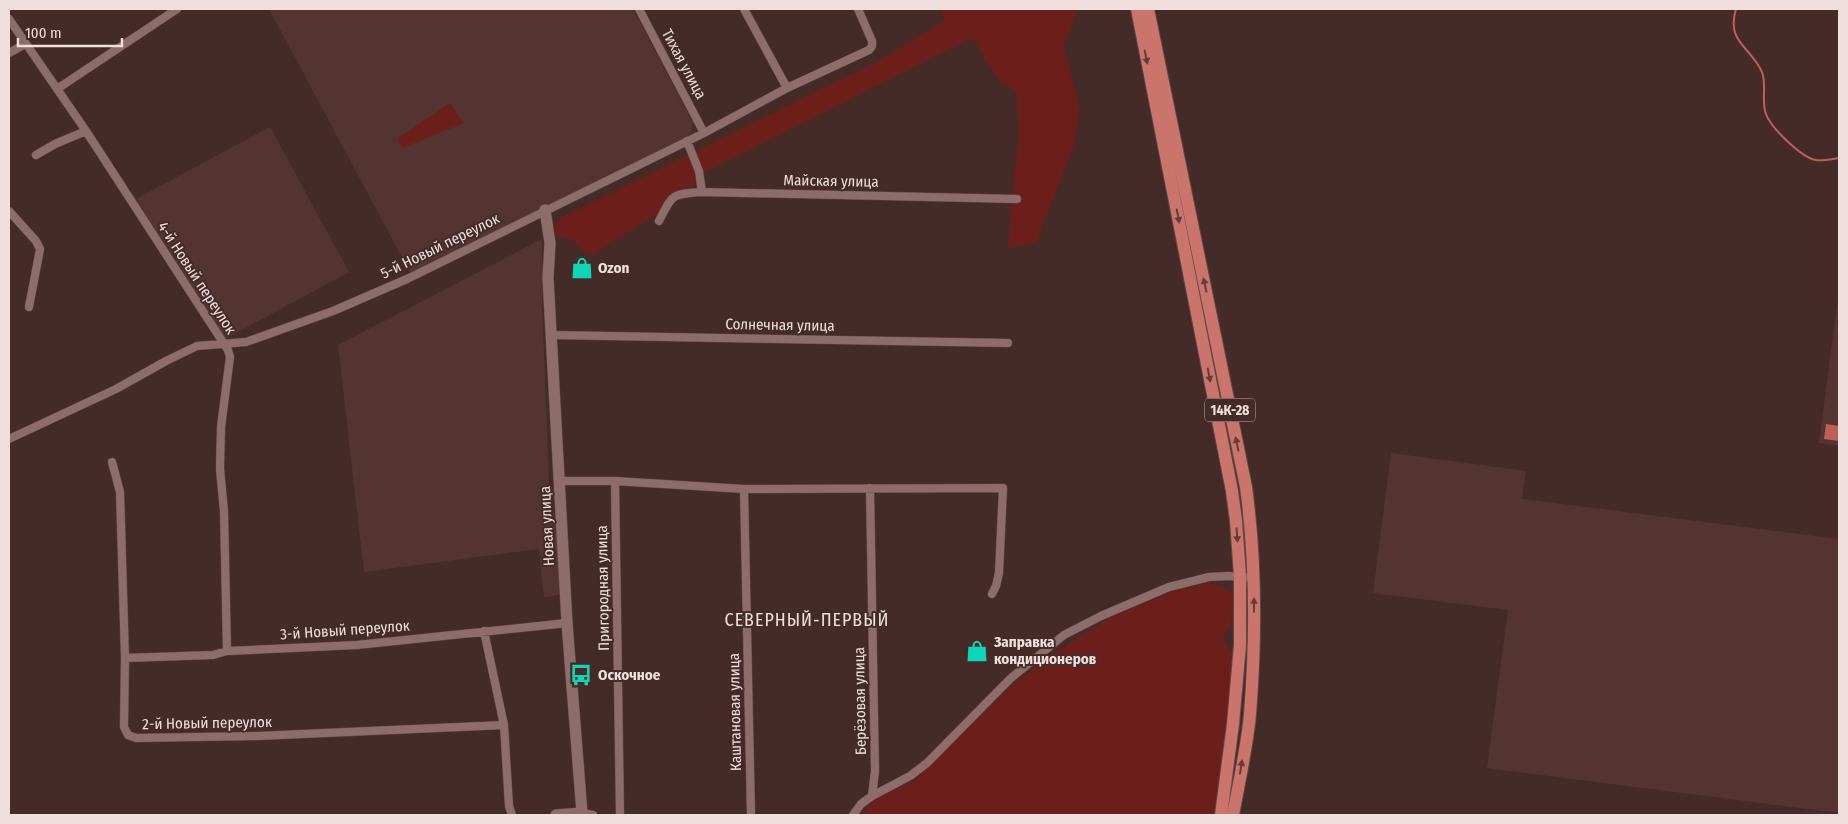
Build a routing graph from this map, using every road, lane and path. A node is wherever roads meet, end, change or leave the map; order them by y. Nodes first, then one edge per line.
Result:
1 (177, 9) edge
2 (639, 9) edge
3 (744, 9) edge
4 (858, 9) edge
5 (1137, 9) edge
6 (1148, 9) edge
7 (9, 19) edge
8 (25, 44) junction
9 (9, 53) edge
10 (57, 88) junction
11 (787, 88) junction
12 (86, 131) junction
13 (704, 133) junction
14 (687, 141) junction
15 (36, 155) dead end
16 (702, 192) junction
17 (1017, 199) dead end
18 (545, 210) junction
19 (9, 211) edge
20 (658, 221) dead end
21 (29, 307) dead end
22 (552, 336) junction
23 (223, 343) junction
24 (1008, 343) dead end
25 (9, 439) edge
26 (112, 462) dead end
27 (560, 481) junction
28 (615, 481) junction
29 (870, 488) junction
30 (744, 489) junction
31 (1240, 576) junction
32 (1254, 578) junction
33 (992, 594) dead end
34 (567, 623) junction
35 (484, 631) junction
36 (227, 651) junction
37 (125, 658) junction
38 (504, 725) junction
39 (872, 796) junction
40 (588, 814) edge
41 (512, 815) edge
42 (556, 815) edge
43 (620, 815) edge
44 (751, 815) edge
45 (853, 815) edge
46 (1221, 815) edge
47 (1233, 815) edge

1 - 10 street
2 - 13 street, Тихая улица
3 - 11 street
4 - 11 street, 5-й Новый переулок
5 -> 31 main road, 14К-28
32 -> 6 main road, 14К-28
7 - 8 street, 4-й Новый переулок
8 - 9 street
8 - 10 street, 4-й Новый переулок
10 - 12 street, 4-й Новый переулок
11 - 13 street, 5-й Новый переулок
12 - 15 street
12 - 23 street, 4-й Новый переулок
13 - 14 street, 5-й Новый переулок
14 - 16 street
14 - 18 street, 5-й Новый переулок
16 - 17 street, Майская улица
16 - 20 street, Майская улица
18 - 22 street, Новая улица
18 - 23 street, 5-й Новый переулок
19 - 21 street
22 - 24 street, Солнечная улица
22 - 27 street, Новая улица
23 - 25 street, 5-й Новый переулок
23 - 36 street, 4-й Новый переулок
26 - 37 street, 2-й Новый переулок
27 - 28 street
27 - 34 street, Новая улица
28 - 30 street
28 - 43 street, Пригородная улица
29 - 30 street
29 - 33 street
29 - 39 street, Берёзовая улица
30 - 44 street, Каштановая улица
31 - 32 street
31 - 39 street
31 - 46 main road, 14К-28
47 -> 32 main road, 14К-28
34 - 35 street, 3-й Новый переулок
34 - 40 street, Новая улица
35 - 36 street, 3-й Новый переулок
35 - 38 street
36 - 37 street, 3-й Новый переулок
37 - 38 street, 2-й Новый переулок
38 - 41 street
39 - 45 street
40 - 42 street, Новая улица

